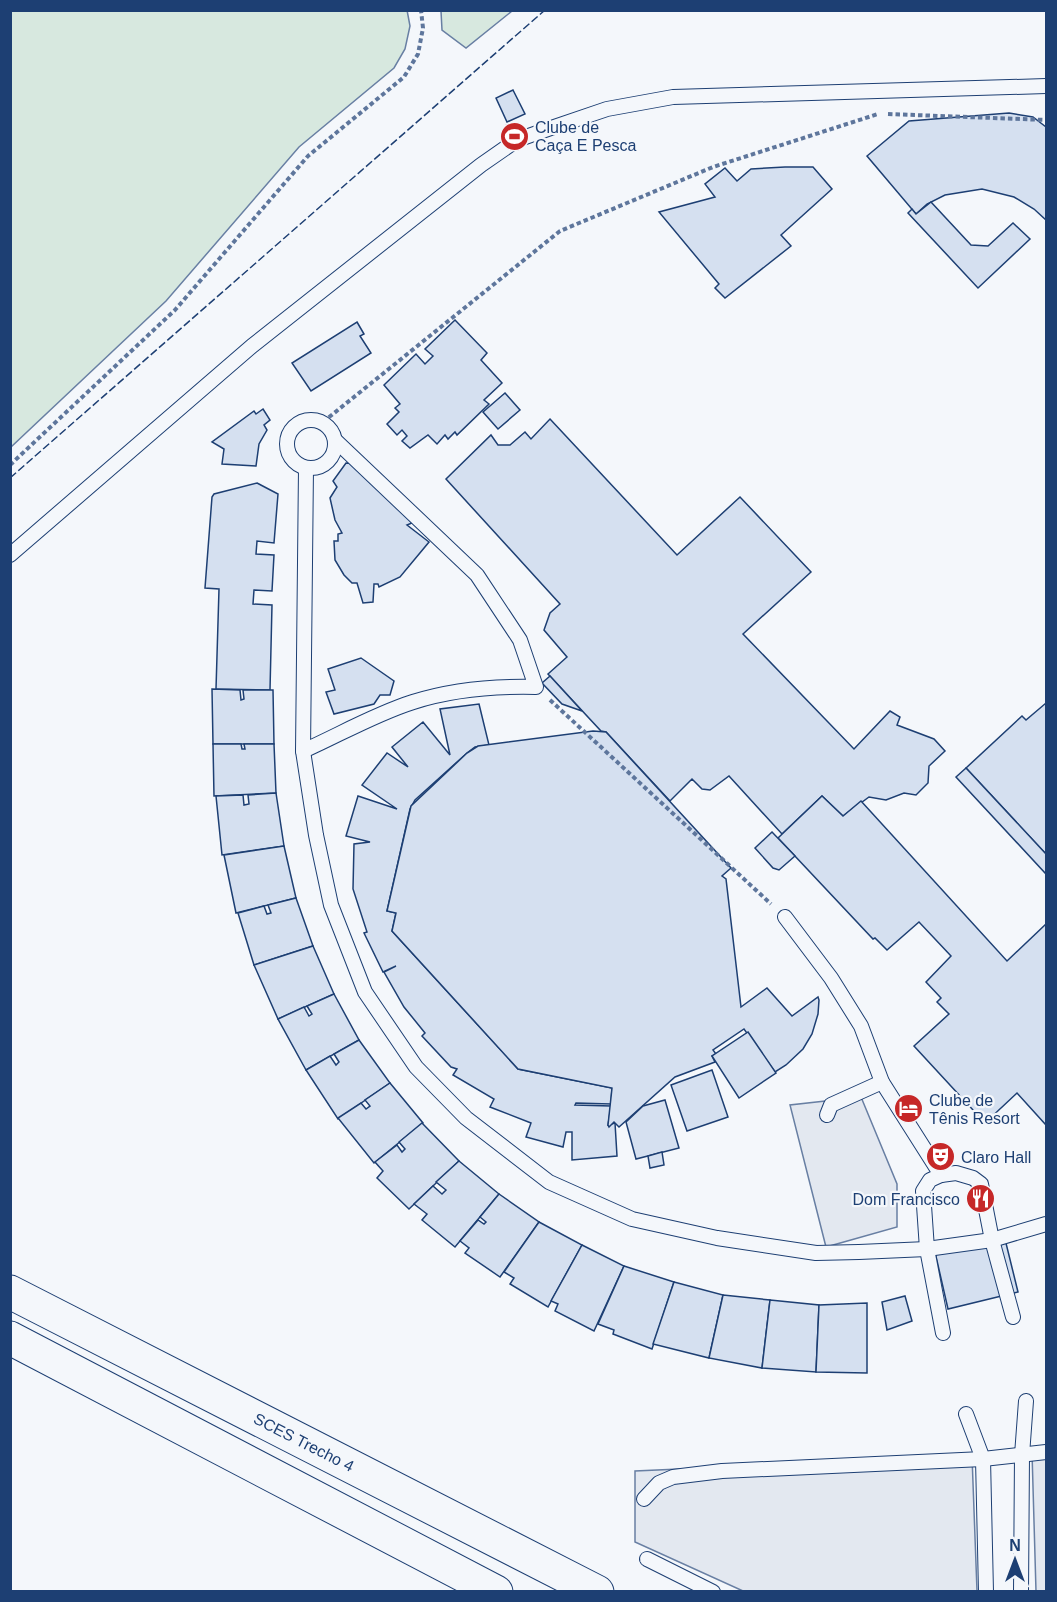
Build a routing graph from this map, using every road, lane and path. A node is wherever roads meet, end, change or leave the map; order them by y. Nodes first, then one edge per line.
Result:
1 (421, 10) edge
2 (1047, 86) edge
3 (1047, 120) edge
4 (323, 422) junction
5 (336, 441) junction
6 (10, 465) edge
7 (306, 468) junction
8 (10, 555) edge
9 (536, 687) junction
10 (303, 751) junction
11 (785, 917) joint
12 (882, 1082) junction
13 (826, 1115) dead end
14 (941, 1175) junction
15 (1047, 1224) edge
16 (992, 1240) junction
17 (927, 1249) junction
18 (10, 1292) edge
19 (1013, 1317) dead end
20 (943, 1333) dead end
21 (10, 1338) edge
22 (1026, 1401) dead end
23 (966, 1414) dead end
24 (1047, 1452) edge
25 (1022, 1455) junction
26 (983, 1459) junction
27 (644, 1498) dead end
28 (647, 1559) dead end
29 (496, 1592) edge
30 (597, 1592) edge
31 (713, 1592) edge
32 (986, 1592) edge
33 (1021, 1592) edge

1 - 6 path
2 - 8 lane
3 - 4 path
4 - 5 lane
4 - 7 lane
5 - 7 lane
5 - 9 lane
7 - 10 lane
9 - 10 lane
9 - 11 path
10 - 17 lane
11 - 12 lane
12 - 13 lane
12 - 14 lane
14 - 16 lane
14 - 17 lane
15 - 16 lane
16 - 17 lane
16 - 19 lane
17 - 20 lane
18 - 30 street, SCES Trecho 4
21 - 29 street
22 - 25 lane
23 - 26 lane
24 - 25 lane
25 - 26 lane
25 - 33 lane
26 - 27 lane
26 - 32 lane
28 - 31 lane

